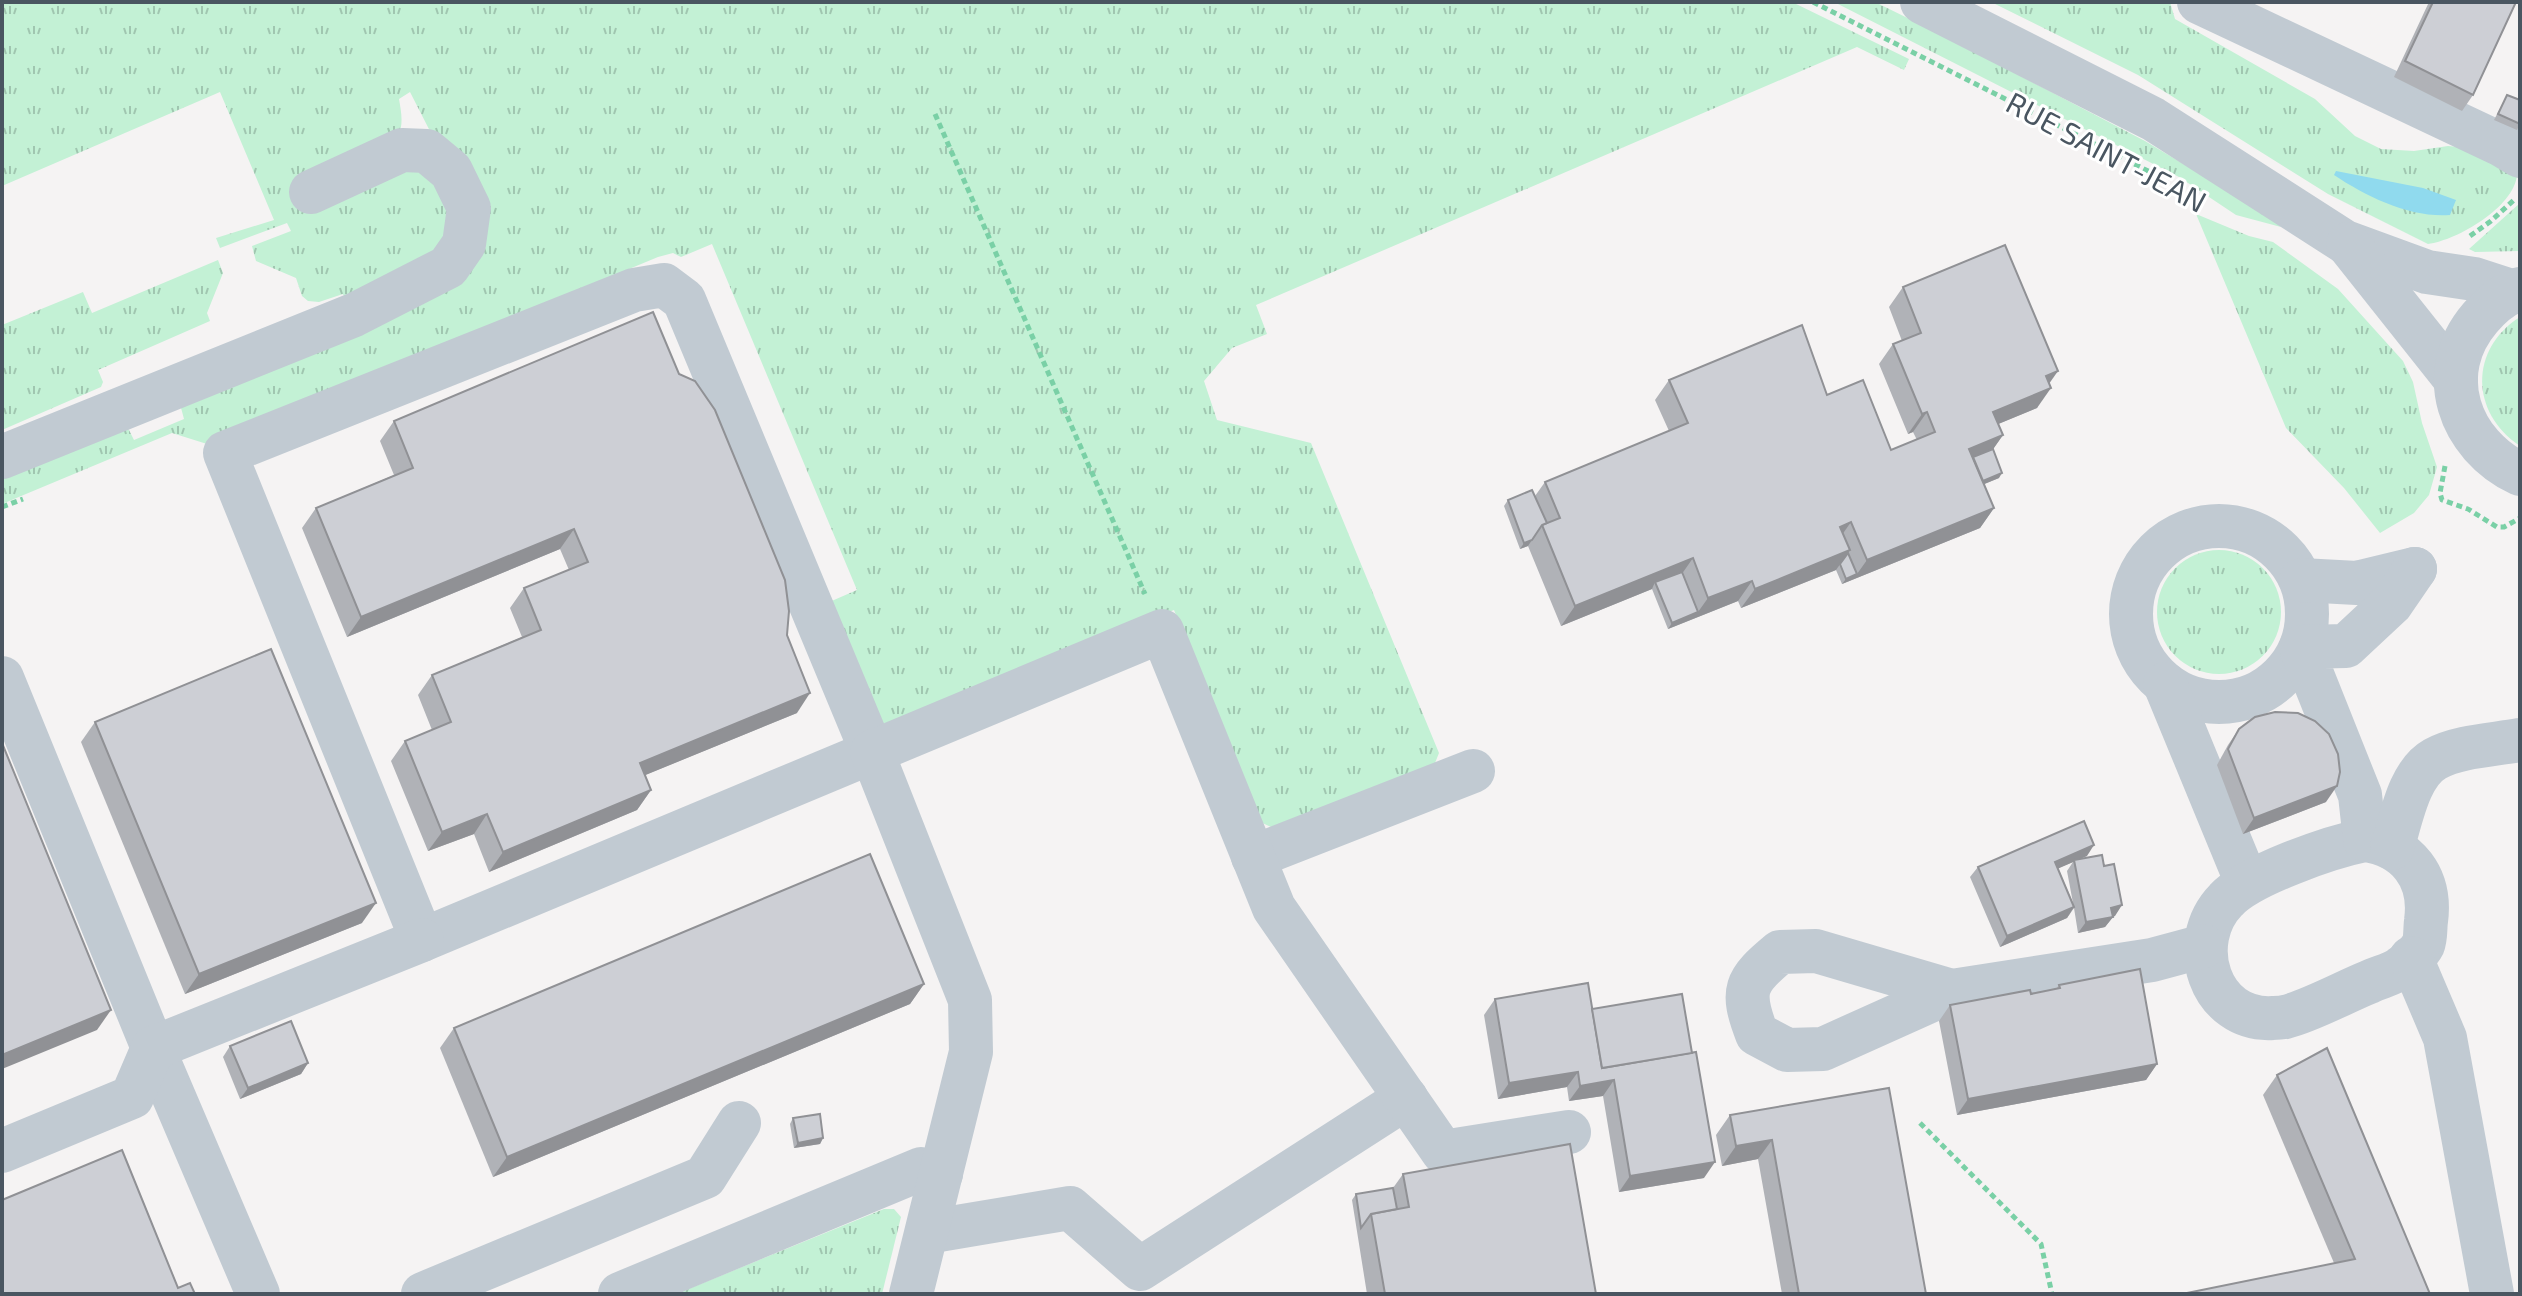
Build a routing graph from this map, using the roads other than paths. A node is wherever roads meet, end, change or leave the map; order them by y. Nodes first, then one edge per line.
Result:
1 (1922, 2) edge
2 (2199, 2) edge
3 (2520, 156) edge
4 (311, 192) dead end
5 (2345, 242) junction
6 (2516, 290) edge
7 (2456, 380) junction
8 (2, 457) edge
9 (2520, 474) edge
10 (2301, 580) junction
11 (2301, 647) junction
12 (2, 678) edge
13 (2165, 684) junction
14 (2520, 740) edge
15 (872, 752) junction
16 (1473, 771) dead end
17 (2378, 844) junction
18 (1253, 857) junction
19 (2247, 883) junction
20 (422, 940) junction
21 (2204, 946) junction
22 (2411, 958) junction
23 (1952, 991) dead end
24 (153, 1048) junction
25 (1406, 1098) junction
26 (739, 1123) dead end
27 (1569, 1132) dead end
28 (2, 1151) edge
29 (941, 1174) junction
30 (927, 1232) junction
31 (258, 1294) edge
32 (423, 1294) edge
33 (620, 1294) edge
34 (911, 1294) edge
35 (2492, 1294) edge

1 - 5 street, RUE SAINT-JEAN
2 - 3 street
4 - 8 street
5 - 6 street, RUE SAINT-JEAN
5 - 7 street, RUE SAINT-JEAN
6 - 7 street
7 - 9 street
10 - 11 street
10 - 11 street
10 - 13 street
11 - 13 street
11 - 17 street
12 - 24 street
13 - 19 street
14 - 17 street
15 - 18 street
15 - 20 street
15 - 20 street
15 - 29 street
16 - 18 street
17 - 19 street
17 - 22 street
18 - 25 street
19 - 21 street
20 - 24 street
21 - 22 street
21 - 23 street
22 - 35 street
24 - 28 street
24 - 31 street
25 - 27 street
25 - 30 street
26 - 32 street
29 - 30 street
29 - 33 street
30 - 34 street

